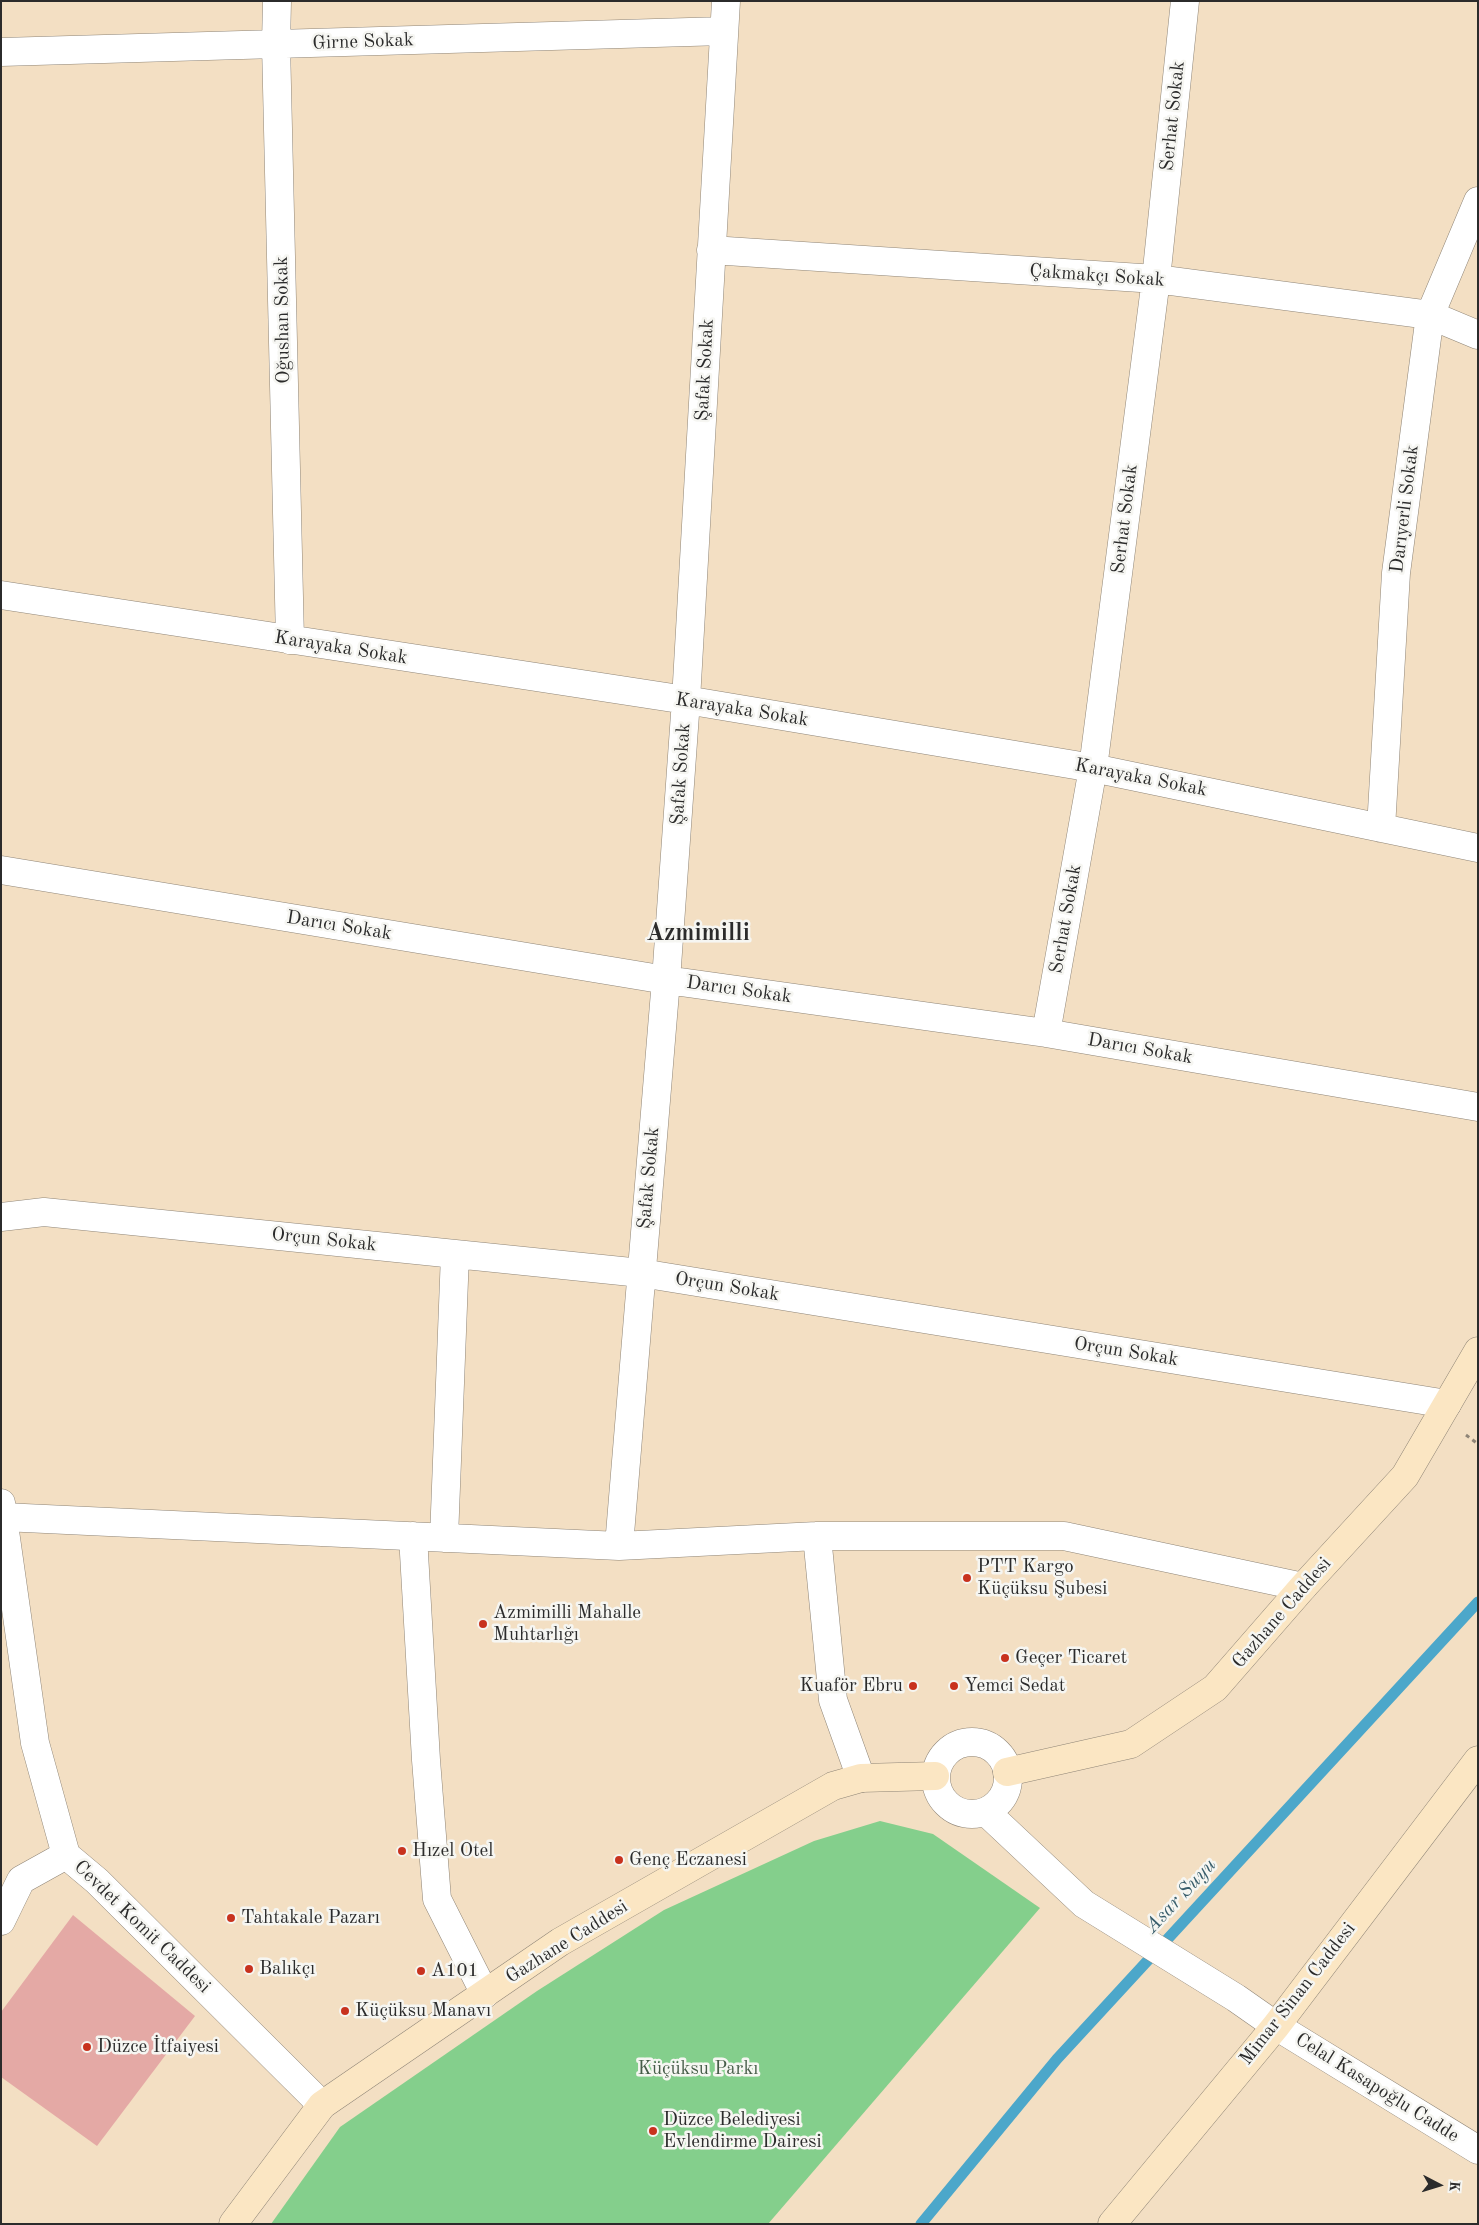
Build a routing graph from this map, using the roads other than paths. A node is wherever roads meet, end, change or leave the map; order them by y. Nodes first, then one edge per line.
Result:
1 (277, 1) edge
2 (726, 1) edge
3 (1185, 1) edge
4 (724, 31) junction
5 (276, 44) junction
6 (1, 52) edge
7 (1478, 201) edge
8 (712, 250) junction
9 (1156, 279) junction
10 (1430, 315) junction
11 (1478, 335) edge
12 (1, 595) edge
13 (290, 640) junction
14 (686, 700) junction
15 (1093, 768) junction
16 (1381, 828) junction
17 (1478, 848) edge
18 (1, 870) edge
19 (666, 980) junction
20 (1046, 1033) junction
21 (1478, 1107) edge
22 (1, 1217) edge
23 (455, 1254) junction
24 (642, 1273) junction
25 (1478, 1351) edge
26 (1447, 1404) junction
27 (2, 1510) edge
28 (413, 1536) junction
29 (817, 1536) junction
30 (444, 1538) junction
31 (619, 1546) junction
32 (1303, 1587) junction
33 (1478, 1760) edge
34 (1007, 1772) junction
35 (935, 1776) junction
36 (861, 1778) junction
37 (986, 1812) junction
38 (66, 1854) junction
39 (11, 1877) edge
40 (1, 1920) edge
41 (485, 1994) junction
42 (1276, 2026) junction
43 (322, 2106) junction
44 (1478, 2150) edge
45 (233, 2224) edge
46 (1112, 2224) edge

1 - 5 street, Oğushan Sokak
2 - 4 street, Şafak Sokak
3 - 9 street, Serhat Sokak
4 - 5 street, Girne Sokak
4 - 8 street, Şafak Sokak
5 - 6 street, Girne Sokak
5 - 13 street, Oğushan Sokak
7 - 10 street, Darıyerli Sokak
8 - 9 street, Çakmakçı Sokak
8 - 14 street, Şafak Sokak
9 - 10 street, Çakmakçı Sokak
9 - 15 street, Serhat Sokak
10 - 11 street, Çakmakçı Sokak
10 - 16 street, Darıyerli Sokak
12 - 13 street, Karayaka Sokak
13 - 14 street, Karayaka Sokak
14 - 15 street, Karayaka Sokak
14 - 19 street, Şafak Sokak
15 - 16 street, Karayaka Sokak
15 - 20 street, Serhat Sokak
16 - 17 street, Karayaka Sokak
18 - 19 street, Darıcı Sokak
19 - 20 street, Darıcı Sokak
19 - 24 street, Şafak Sokak
20 - 21 street, Darıcı Sokak
22 - 23 street, Orçun Sokak
23 - 24 street, Orçun Sokak
23 - 30 street
24 - 26 street, Orçun Sokak
24 - 31 street, Şafak Sokak
25 - 26 main road, Gazhane Caddesi
26 - 32 main road, Gazhane Caddesi
27 - 28 street
27 - 38 street, Cevdet Komit Caddesi
28 - 30 street
28 - 41 street
29 - 31 street
29 - 32 street
29 - 36 street
30 - 31 street
32 - 34 main road, Gazhane Caddesi
33 - 42 main road, Mimar Sinan Caddesi
34 - 35 street
34 - 37 street
35 - 36 main road, Gazhane Caddesi
35 - 37 street
36 - 41 main road, Gazhane Caddesi
37 - 42 street, Celal Kasapoğlu Cadde
38 - 39 street
38 - 43 street, Cevdet Komit Caddesi
39 - 40 street
41 - 43 main road, Gazhane Caddesi
42 - 44 street, Celal Kasapoğlu Cadde
42 - 46 main road, Mimar Sinan Caddesi
43 - 45 main road, Gazhane Caddesi

